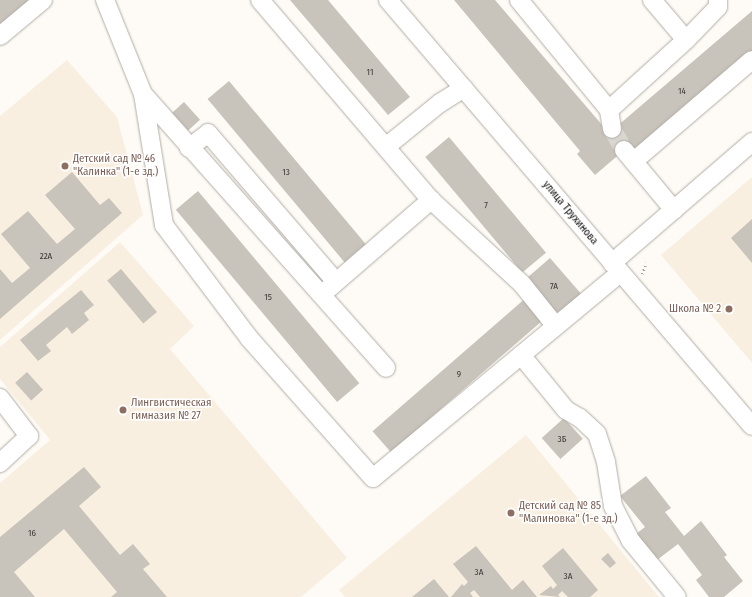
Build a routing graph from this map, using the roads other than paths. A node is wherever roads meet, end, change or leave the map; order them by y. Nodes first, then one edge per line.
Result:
1 (43, 0) edge
2 (104, 0) edge
3 (260, 0) edge
4 (388, 0) edge
5 (519, 0) edge
6 (652, 0) edge
7 (718, 0) edge
8 (0, 36) edge
9 (686, 40) junction
10 (752, 60) edge
11 (464, 88) junction
12 (143, 94) junction
13 (609, 110) junction
14 (612, 129) tunnel mouth
15 (752, 142) edge
16 (387, 146) junction
17 (189, 148) junction
18 (431, 200) junction
19 (674, 210) junction
20 (616, 268) junction
21 (336, 282) junction
22 (322, 295) junction
23 (555, 325) junction
24 (521, 355) junction
25 (386, 368) dead end
26 (0, 398) edge
27 (752, 426) edge
28 (0, 463) edge
29 (677, 597) edge

1 - 8 street
2 - 12 street
3 - 16 street
4 - 11 street, улица Трухинова
5 - 13 street
6 - 9 street
7 - 9 street
9 - 13 street
10 - 19 street
11 - 16 street
11 - 20 street, улица Трухинова
12 - 17 street
12 - 24 street
13 - 14 street
15 - 19 street
16 - 18 street
17 - 21 street
17 - 22 street
18 - 21 street
18 - 23 street
19 - 20 street
20 - 23 street
20 - 27 street, улица Трухинова
21 - 22 street
22 - 25 street
23 - 24 street
24 - 29 street
26 - 28 street

